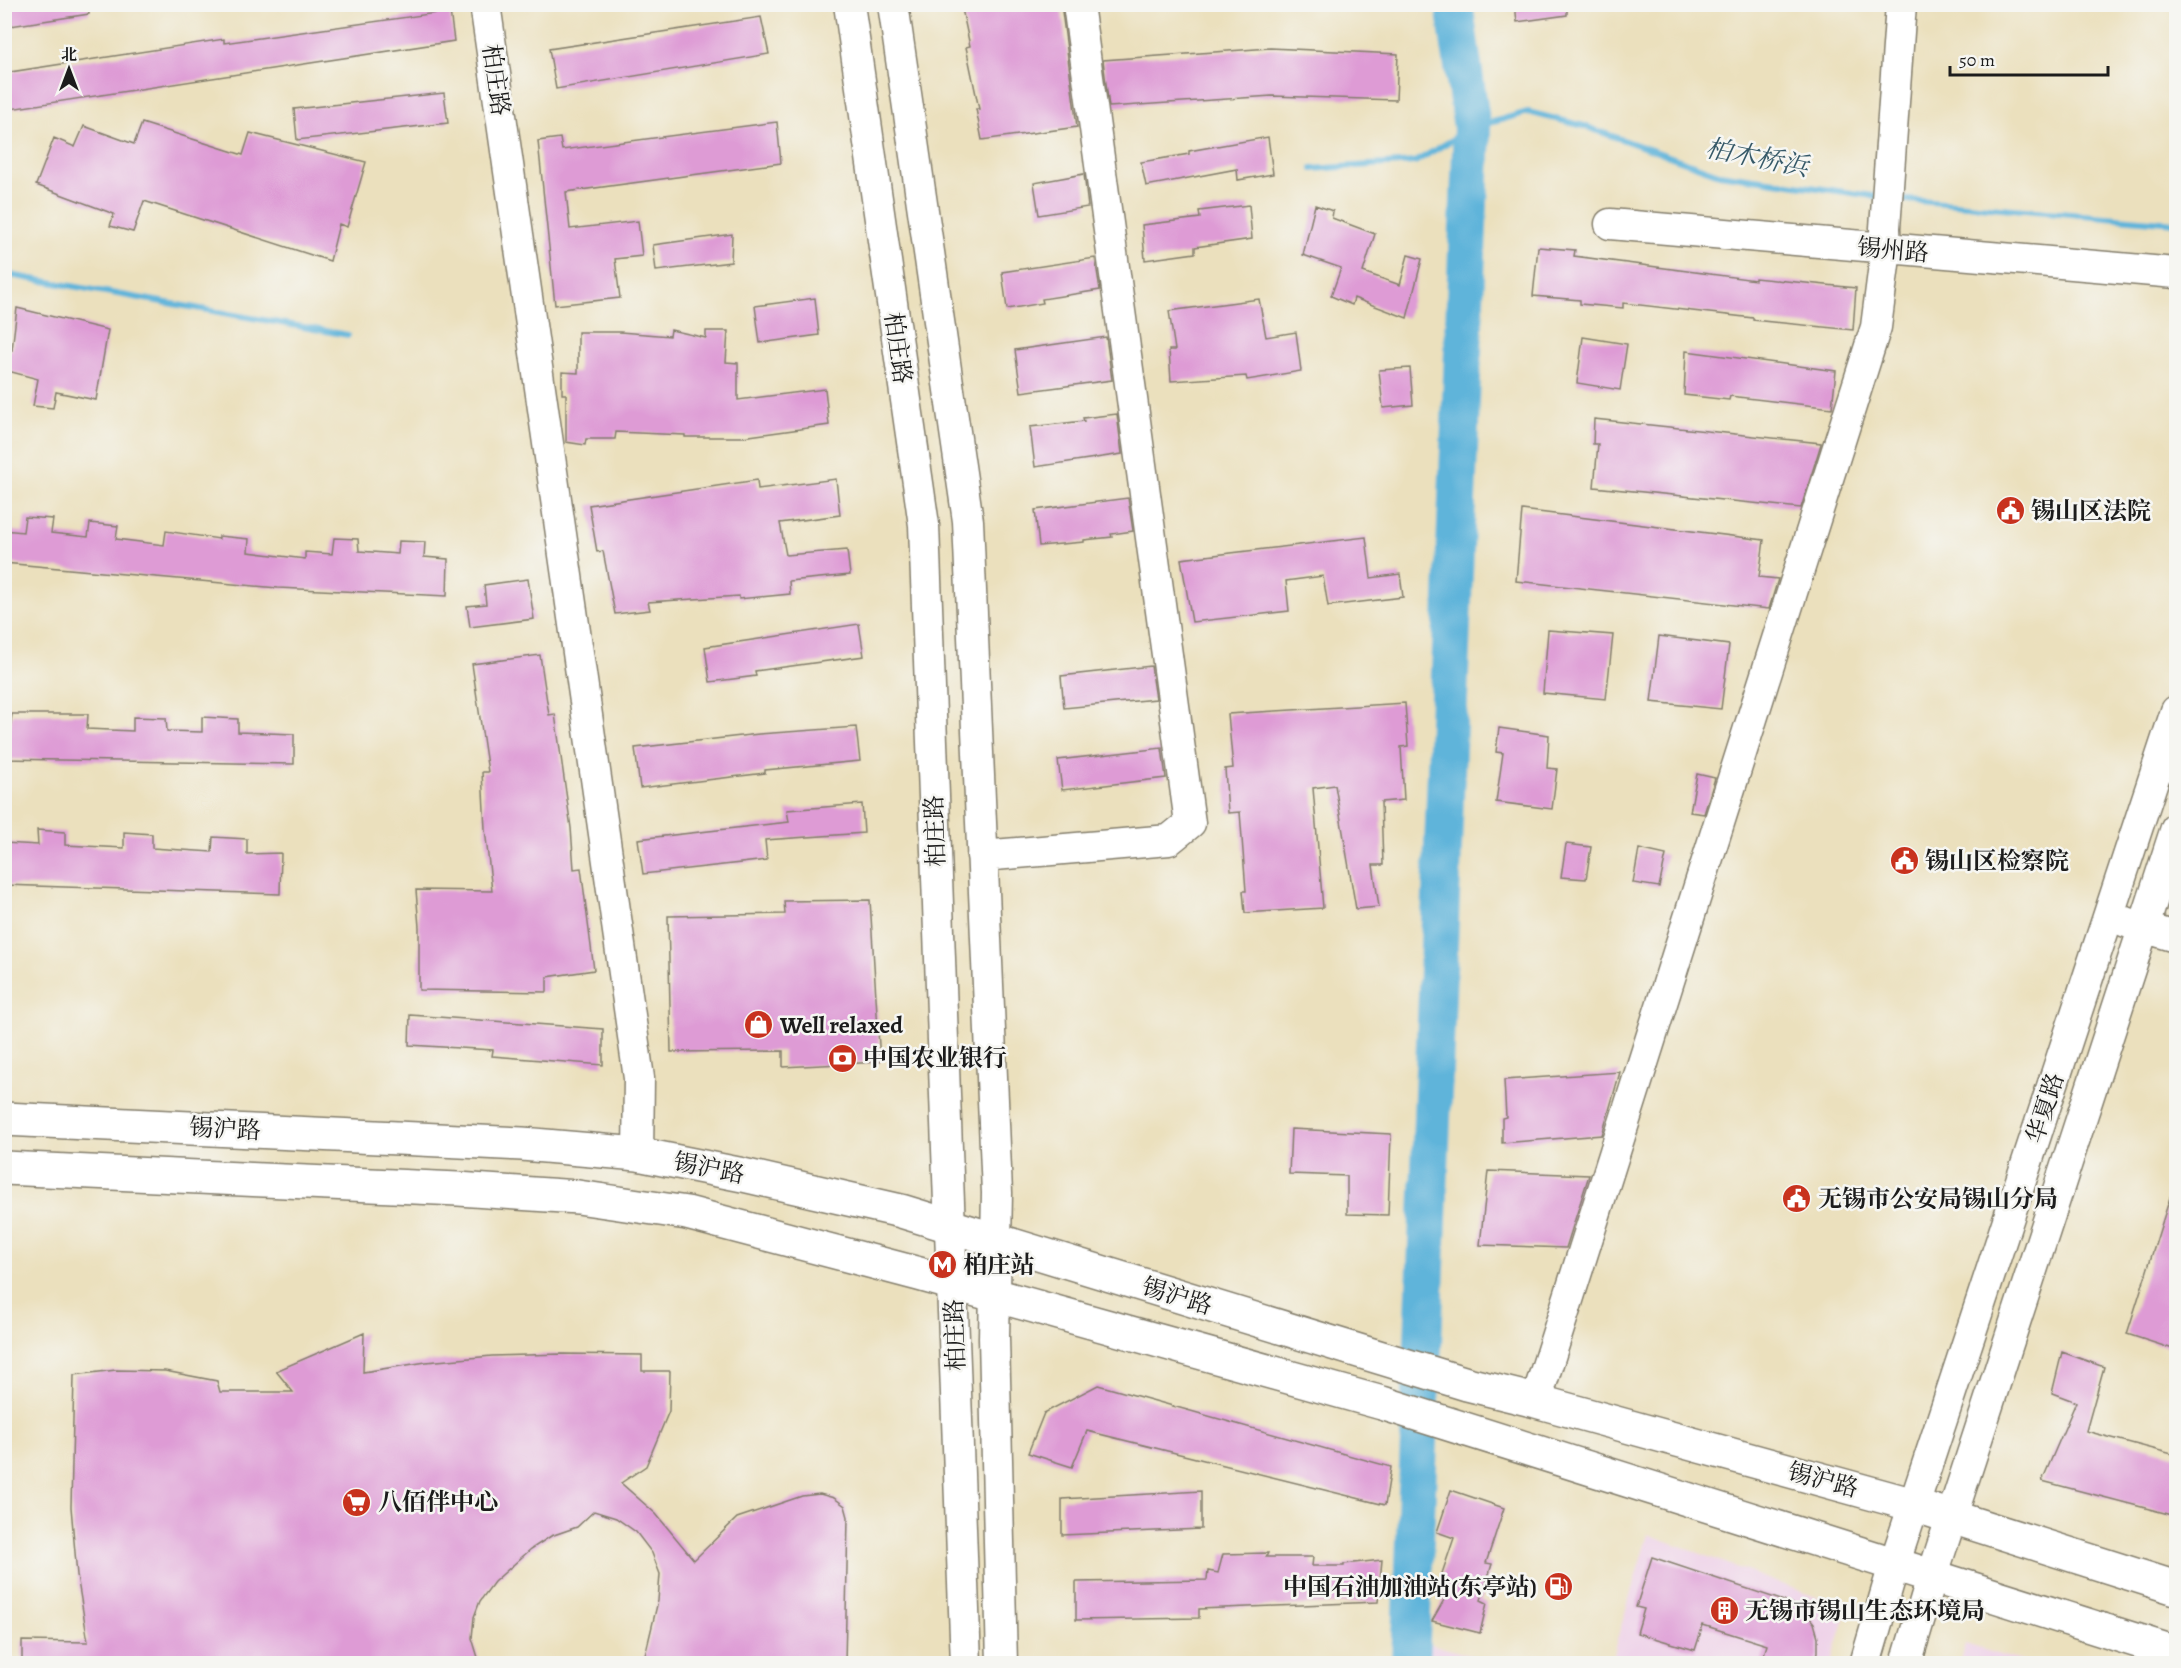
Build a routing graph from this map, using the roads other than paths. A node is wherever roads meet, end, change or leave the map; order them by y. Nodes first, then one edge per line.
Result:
1 (485, 4) edge
2 (849, 4) edge
3 (893, 4) edge
4 (1078, 4) edge
5 (1901, 4) edge
6 (1610, 224) dead end
7 (1886, 249) junction
8 (2176, 273) edge
9 (2176, 711) edge
10 (2176, 828) edge
11 (982, 856) junction
12 (2109, 916) junction
13 (2144, 927) junction
14 (2176, 937) edge
15 (4, 1119) edge
16 (638, 1154) junction
17 (4, 1168) edge
18 (950, 1226) junction
19 (996, 1241) junction
20 (952, 1283) junction
21 (995, 1296) junction
22 (1536, 1401) junction
23 (1914, 1505) junction
24 (1952, 1517) junction
25 (1894, 1565) junction
26 (1932, 1577) junction
27 (2176, 1588) edge
28 (2176, 1653) edge
29 (966, 1664) edge
30 (1002, 1664) edge
31 (1865, 1664) edge
32 (1906, 1664) edge

1 - 16 street, 柏庄路
2 - 18 street, 柏庄路
3 - 11 street, 柏庄路
4 - 11 street
5 - 7 street
6 - 7 street, 锡州路
7 - 8 street, 锡州路
7 - 22 street
9 - 12 street, 华夏路
10 - 13 street, 华夏路
11 - 19 street, 柏庄路
12 - 13 street
12 - 23 street, 华夏路
13 - 14 street
13 - 24 street, 华夏路
15 - 16 main road, 锡沪路
16 - 18 main road, 锡沪路
17 - 20 main road, 锡沪路
18 - 19 main road, 锡沪路
18 - 20 street, 柏庄路
19 - 21 street, 柏庄路
19 - 22 main road, 锡沪路
20 - 21 main road, 锡沪路
20 - 29 street, 柏庄路
21 - 25 main road, 锡沪路
21 - 30 street, 柏庄路
22 - 23 main road, 锡沪路
23 - 24 main road, 锡沪路
23 - 25 street, 华夏路
24 - 26 street, 华夏路
24 - 27 main road, 锡沪路
25 - 26 main road, 锡沪路
25 - 31 street, 华夏路
26 - 28 main road, 锡沪路
26 - 32 street, 华夏路

